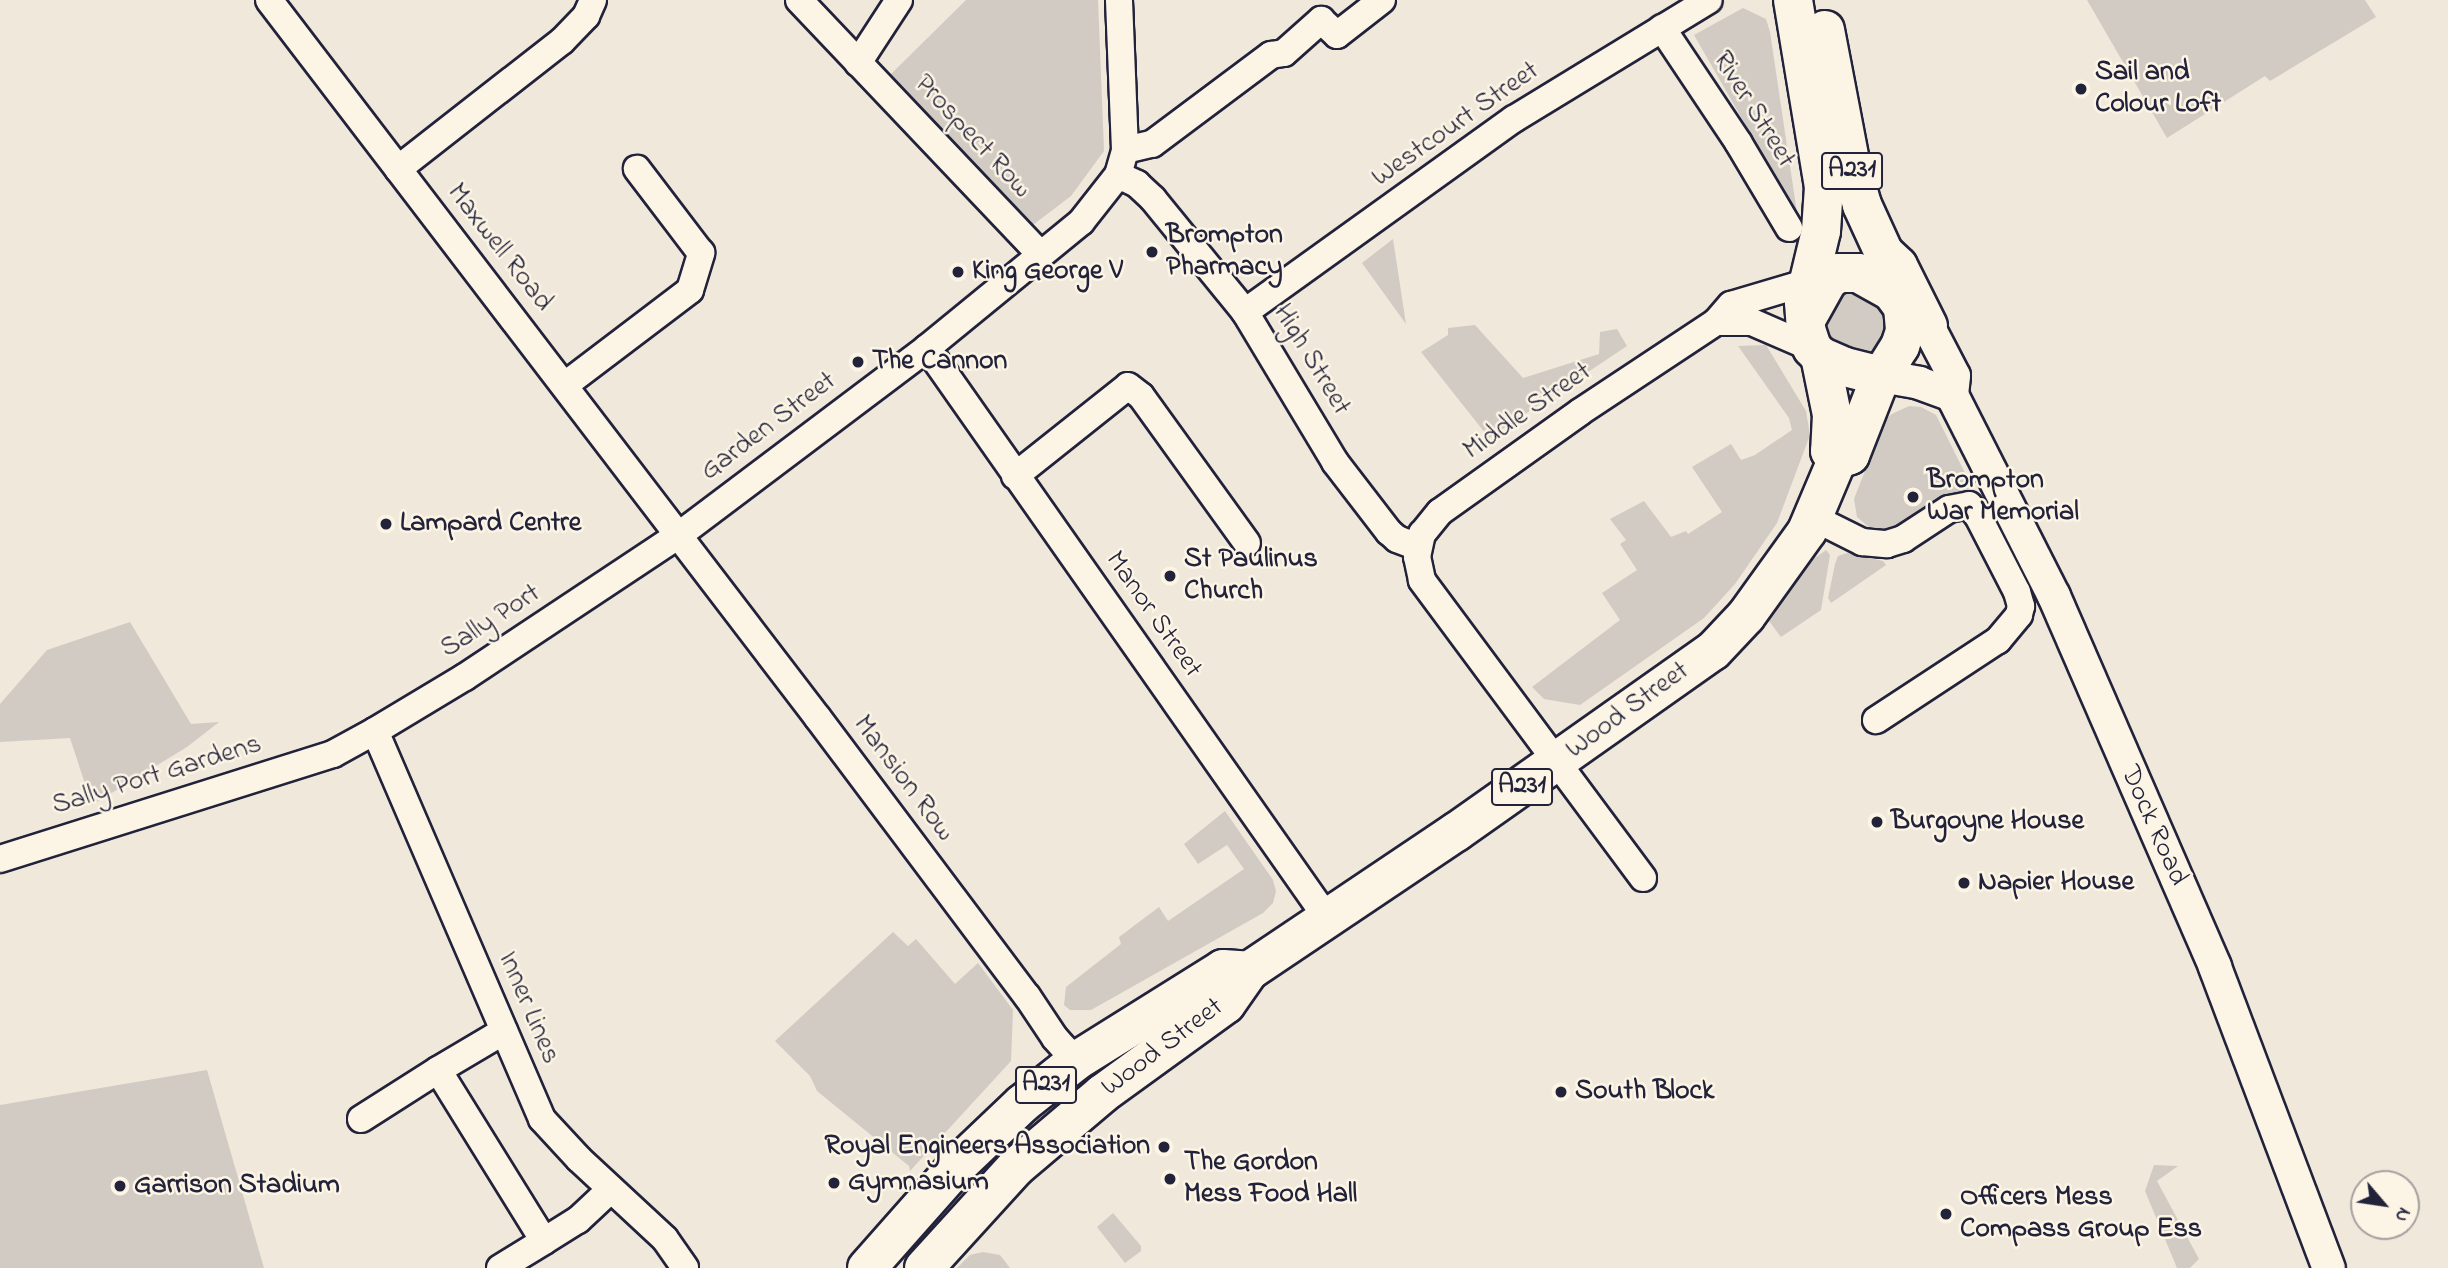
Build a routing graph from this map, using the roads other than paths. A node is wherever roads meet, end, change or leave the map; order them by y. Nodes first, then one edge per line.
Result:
1 (269, 0) edge
2 (593, 0) edge
3 (799, 0) edge
4 (899, 0) edge
5 (1119, 0) edge
6 (1382, 0) edge
7 (1709, 0) edge
8 (1794, 1) edge
9 (1662, 28) junction
10 (858, 63) junction
11 (1122, 162) junction
12 (398, 169) junction
13 (637, 169) dead end
14 (1788, 228) dead end
15 (1040, 254) junction
16 (1908, 309) junction
17 (1245, 312) junction
18 (1716, 322) junction
19 (1811, 326) junction
20 (926, 348) junction
21 (1881, 376) junction
22 (565, 385) junction
23 (1952, 395) junction
24 (1837, 460) junction
25 (1015, 476) junction
26 (1814, 518) junction
27 (679, 536) junction
28 (1247, 543) dead end
29 (1418, 547) junction
30 (1876, 720) dead end
31 (375, 732) junction
32 (333, 754) joint
33 (1558, 762) junction
34 (0, 859) edge
35 (1643, 878) dead end
36 (1327, 918) junction
37 (1249, 971) junction
38 (504, 1031) junction
39 (1076, 1061) junction
40 (438, 1070) junction
41 (1102, 1094) junction
42 (361, 1119) dead end
43 (960, 1164) junction
44 (611, 1189) junction
45 (991, 1192) junction
46 (544, 1241) junction
47 (500, 1268) edge
48 (685, 1268) edge
49 (867, 1268) edge
50 (924, 1268) edge
51 (2329, 1268) edge

1 - 12 street, Maxwell Road
2 - 12 street
3 - 10 street, Prospect Row
4 - 10 street
5 - 11 street
6 - 11 street
7 - 9 street, Westcourt Street
8 - 16 main road, Dock Road / A231
8 - 19 main road, Dock Road / A231
9 - 14 street, River Street
9 - 17 street, Westcourt Street
10 - 15 street, Prospect Row
11 - 15 street, Garden Street
11 - 17 street, High Street
12 - 22 street, Maxwell Road
13 - 22 street
15 - 20 street, Garden Street
16 - 19 main road
16 - 21 main road
16 - 23 street, Dock Road
17 - 29 street, High Street
18 - 19 street
18 - 19 street, Middle Street
18 - 29 street, Middle Street
19 - 21 main road
19 - 24 main road
20 - 25 street, Manor Street
20 - 27 street, Garden Street
21 - 23 street
21 - 24 main road, Wood Street
22 - 27 street, Maxwell Road
23 - 51 street, Dock Road
24 - 26 main road, Wood Street
25 - 28 street
25 - 36 street, Manor Street
26 - 30 street
26 - 33 main road, Wood Street / A231
27 - 31 street, Sally Port
27 - 39 street, Mansion Row
29 - 33 street
31 - 32 street, Sally Port
31 - 38 street, Inner Lines
32 - 34 street, Sally Port Gardens
33 - 35 street
33 - 36 main road, Wood Street / A231
36 - 37 main road, Wood Street / A231
37 - 39 main road, Wood Street / A231
37 - 41 main road, Wood Street / A231
38 - 40 street
38 - 44 street, Inner Lines
39 - 41 main road
39 - 43 main road, Wood Street / A231
40 - 42 street
40 - 46 street
41 - 45 main road, Wood Street / A231
43 - 45 main road
43 - 49 main road, Wood Street / A231
44 - 46 street
44 - 48 street, Inner Lines
45 - 50 main road, Wood Street / A231
46 - 47 street

